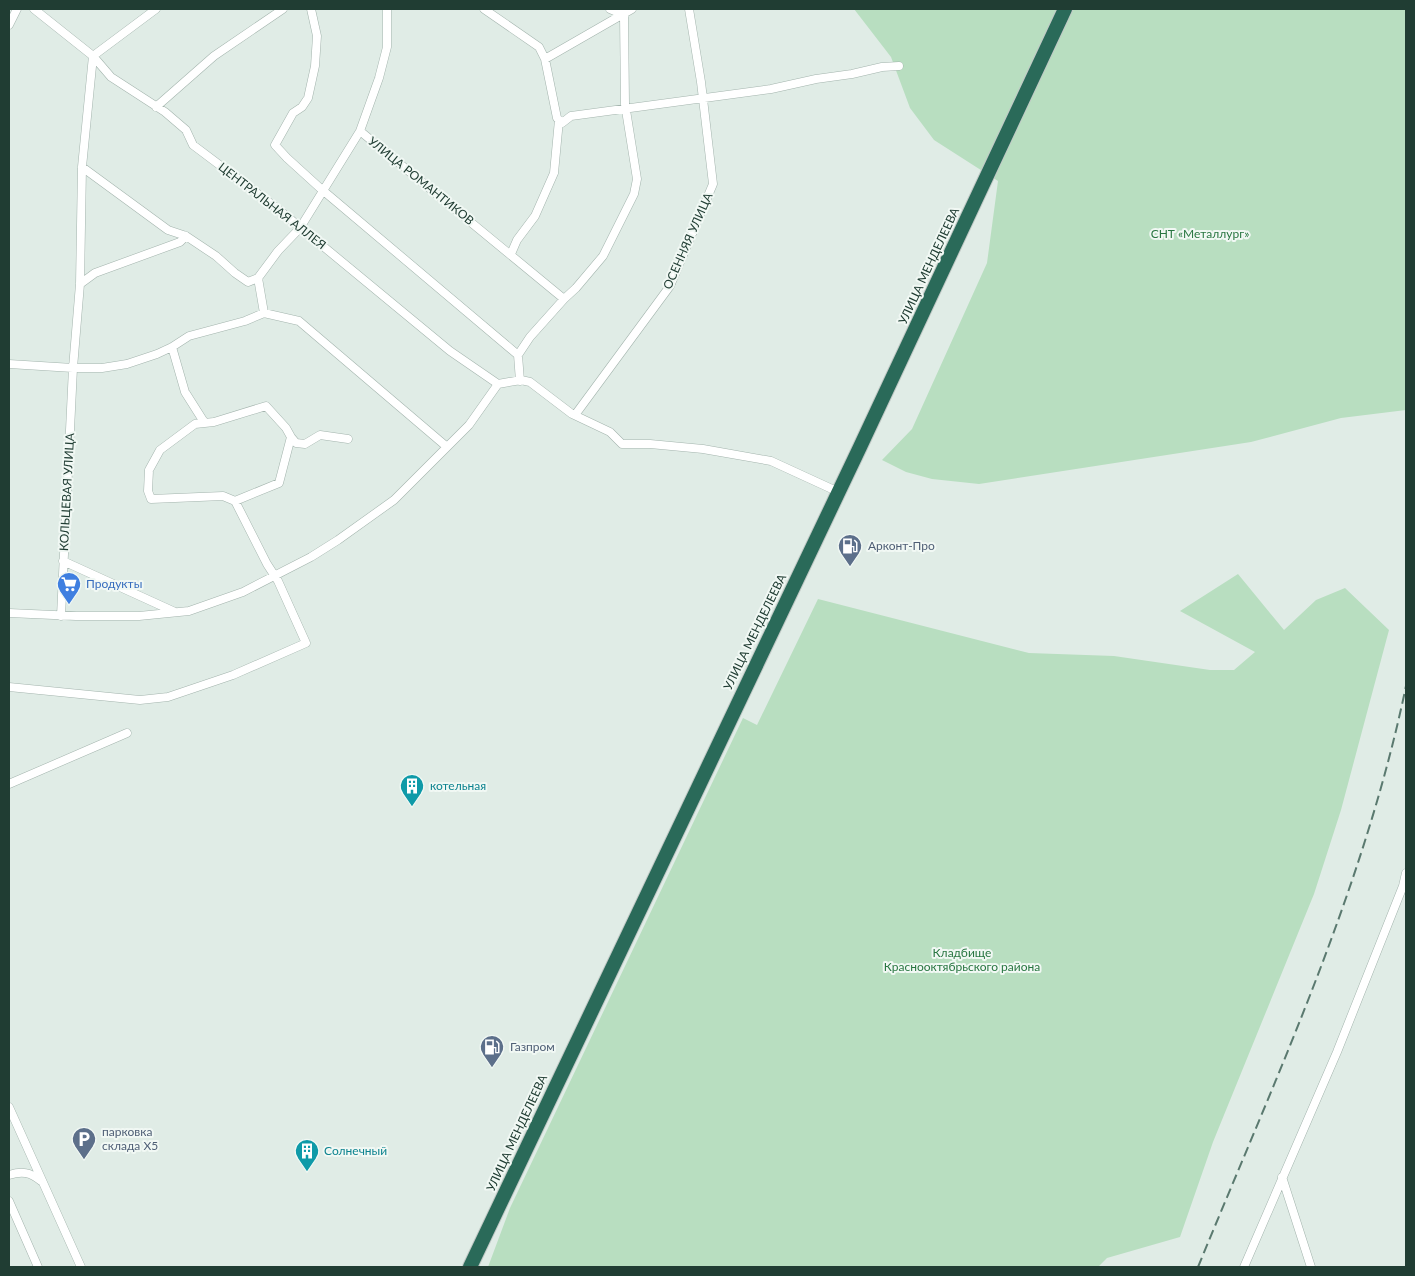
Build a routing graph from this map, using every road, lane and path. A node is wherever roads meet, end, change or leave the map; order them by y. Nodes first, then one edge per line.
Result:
1 (16, 9) edge
2 (34, 9) edge
3 (156, 9) edge
4 (283, 9) edge
5 (311, 9) edge
6 (387, 9) edge
7 (484, 9) edge
8 (610, 9) edge
9 (632, 9) edge
10 (689, 9) edge
11 (1058, 9) edge
12 (1065, 9) edge
13 (9, 11) edge
14 (622, 15) junction
15 (9, 25) edge
16 (93, 56) junction
17 (545, 58) junction
18 (899, 66) dead end
19 (703, 98) junction
20 (156, 107) junction
21 (626, 109) junction
22 (559, 120) junction
23 (360, 131) junction
24 (82, 167) junction
25 (323, 190) junction
26 (300, 228) junction
27 (186, 236) junction
28 (510, 254) junction
29 (258, 278) junction
30 (80, 284) junction
31 (564, 299) junction
32 (264, 313) junction
33 (172, 346) junction
34 (518, 355) junction
35 (9, 364) edge
36 (73, 368) junction
37 (520, 381) junction
38 (498, 384) junction
39 (575, 415) junction
40 (204, 422) junction
41 (291, 437) junction
42 (348, 439) dead end
43 (446, 447) junction
44 (832, 489) junction
45 (235, 501) junction
46 (63, 562) junction
47 (274, 576) junction
48 (175, 612) junction
49 (9, 613) edge
50 (61, 616) junction
51 (9, 687) edge
52 (127, 733) dead end
53 (9, 784) edge
54 (1406, 873) edge
55 (9, 1109) edge
56 (9, 1175) edge
57 (1282, 1177) junction
58 (43, 1183) junction
59 (9, 1201) edge
60 (38, 1267) edge
61 (81, 1267) edge
62 (464, 1267) edge
63 (470, 1267) edge
64 (1244, 1267) edge
65 (1311, 1267) edge

1 - 13 street
1 - 15 street
2 - 16 street, ЦЕНТРАЛЬНАЯ АЛЛЕЯ
3 - 16 street
4 - 20 street
5 - 25 street
6 - 23 street, УЛИЦА РОМАНТИКОВ
7 - 17 street
8 - 14 street
9 - 14 street
10 - 19 street, ОСЕННЯЯ УЛИЦА
11 - 44 highway, УЛИЦА МЕНДЕЛЕЕВА
12 - 63 highway, УЛИЦА МЕНДЕЛЕЕВА
14 - 17 street
14 - 21 street
16 - 20 street, ЦЕНТРАЛЬНАЯ АЛЛЕЯ
16 - 24 street, КОЛЬЦЕВАЯ УЛИЦА
17 - 22 street
18 - 19 street
19 - 21 street
19 - 39 street, ОСЕННЯЯ УЛИЦА
20 - 26 street, ЦЕНТРАЛЬНАЯ АЛЛЕЯ
21 - 22 street
21 - 31 street
22 - 28 street
23 - 25 street
23 - 28 street, УЛИЦА РОМАНТИКОВ
24 - 27 street
24 - 30 street, КОЛЬЦЕВАЯ УЛИЦА
25 - 26 street
25 - 34 street
26 - 29 street
26 - 38 street, ЦЕНТРАЛЬНАЯ АЛЛЕЯ
27 - 29 street
27 - 30 street
28 - 31 street, УЛИЦА РОМАНТИКОВ
29 - 32 street
30 - 36 street, КОЛЬЦЕВАЯ УЛИЦА
31 - 34 street
32 - 33 street
32 - 43 street
33 - 36 street
33 - 40 street
34 - 37 street
35 - 36 street
36 - 46 street, КОЛЬЦЕВАЯ УЛИЦА
37 - 38 street
37 - 39 street
38 - 43 street
39 - 44 street
40 - 41 street
40 - 45 street
41 - 42 street
41 - 45 street
43 - 47 street
44 - 62 highway, УЛИЦА МЕНДЕЛЕЕВА
45 - 47 street
46 - 48 street
46 - 50 street, КОЛЬЦЕВАЯ УЛИЦА
47 - 48 street
47 - 51 street
48 - 50 street
49 - 50 street
52 - 53 street
54 - 57 street
55 - 58 street
56 - 58 street
57 - 64 street
57 - 65 street
58 - 61 street
59 - 60 street

